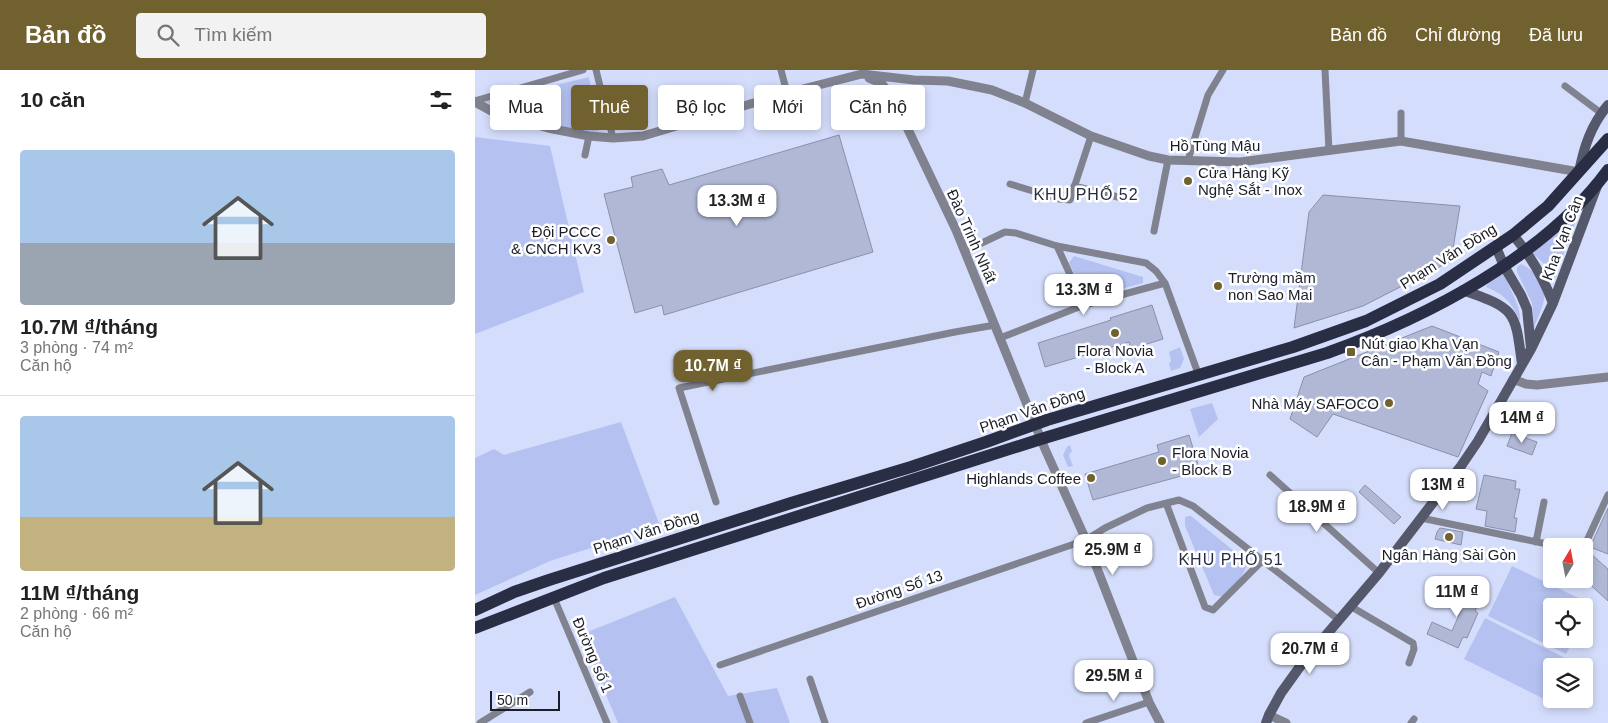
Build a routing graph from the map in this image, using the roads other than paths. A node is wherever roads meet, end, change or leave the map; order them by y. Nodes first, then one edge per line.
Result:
1 (583, 70) edge
2 (596, 70) edge
3 (781, 70) edge
4 (1033, 70) edge
5 (1223, 70) edge
6 (1325, 70) edge
7 (861, 72) edge
8 (785, 85) edge
9 (815, 85) edge
10 (1565, 86) dead end
11 (475, 102) edge
12 (754, 103) edge
13 (1025, 103) junction
14 (1605, 109) edge
15 (1401, 113) dead end
16 (589, 136) junction
17 (1091, 136) junction
18 (613, 138) junction
19 (1608, 139) edge
20 (1401, 141) junction
21 (1329, 151) junction
22 (585, 155) dead end
23 (1169, 160) junction
24 (1188, 160) junction
25 (1608, 170) edge
26 (1579, 172) junction
27 (1599, 182) junction
28 (1010, 184) dead end
29 (1075, 186) junction
30 (1118, 197) dead end
31 (1154, 231) dead end
32 (1513, 235) junction
33 (1057, 246) junction
34 (1496, 247) junction
35 (1526, 250) junction
36 (965, 251) junction
37 (1504, 266) junction
38 (1165, 283) junction
39 (1463, 290) junction
40 (1553, 303) junction
41 (1084, 305) junction
42 (995, 325) junction
43 (1000, 338) junction
44 (1531, 349) junction
45 (1522, 364) junction
46 (1199, 376) junction
47 (1608, 377) edge
48 (1513, 379) junction
49 (1036, 423) junction
50 (1041, 439) junction
51 (1270, 475) dead end
52 (1608, 495) edge
53 (716, 502) dead end
54 (1544, 502) dead end
55 (1166, 503) junction
56 (1421, 518) junction
57 (1588, 538) edge
58 (1086, 540) junction
59 (1535, 542) junction
60 (1543, 544) edge
61 (1262, 562) junction
62 (1379, 573) junction
63 (554, 598) junction
64 (1350, 606) junction
65 (475, 610) edge
66 (1339, 620) junction
67 (475, 628) edge
68 (1409, 663) dead end
69 (720, 665) dead end
70 (810, 679) dead end
71 (530, 692) dead end
72 (740, 696) dead end
73 (1149, 702) junction
74 (1268, 719) edge
75 (480, 723) edge
76 (607, 723) edge
77 (750, 723) edge
78 (825, 723) edge
79 (1086, 723) edge
80 (1160, 723) edge
81 (1286, 723) edge

1 - 11 street
2 - 18 street
3 - 8 street
4 - 13 street
5 - 24 street
6 - 21 street
7 - 9 street
7 - 13 street, Hồ Tùng Mậu
7 - 36 street, Đào Trinh Nhất
10 - 14 street
11 - 16 street
12 - 18 street
13 - 17 street, Hồ Tùng Mậu
14 - 26 main road
15 - 20 street
16 - 18 street
16 - 22 street
17 - 23 street, Hồ Tùng Mậu
17 - 29 street
19 - 26 highway, Phạm Văn Đồng
20 - 21 street, Hồ Tùng Mậu
20 - 26 street, Hồ Tùng Mậu
21 - 24 street, Hồ Tùng Mậu
23 - 24 street, Hồ Tùng Mậu
23 - 31 street
25 - 27 highway, Phạm Văn Đồng
26 - 32 highway, Phạm Văn Đồng
27 - 35 highway, Phạm Văn Đồng
27 - 40 main road, Kha Vạn Cân
28 - 29 street
29 - 30 street
32 - 34 highway, Phạm Văn Đồng
32 - 35 main road, Kha Vạn Cân
33 - 36 street
33 - 38 street
33 - 41 street
34 - 37 main road
34 - 46 highway, Phạm Văn Đồng
35 - 37 highway, Phạm Văn Đồng
35 - 40 main road, Kha Vạn Cân
36 - 42 street, Đào Trinh Nhất
37 - 39 highway, Phạm Văn Đồng
37 - 44 main road
38 - 41 street
38 - 46 street
39 - 45 main road
39 - 50 highway, Phạm Văn Đồng
40 - 44 main road, Kha Vạn Cân
41 - 43 street
42 - 43 street, Đào Trinh Nhất
42 - 53 street
43 - 49 street, Đào Trinh Nhất
44 - 45 main road, Kha Vạn Cân
45 - 48 main road, Kha Vạn Cân
46 - 49 highway, Phạm Văn Đồng
47 - 48 street
48 - 56 main road, Kha Vạn Cân
49 - 50 street, Đào Trinh Nhất
49 - 65 highway, Phạm Văn Đồng
50 - 58 street
50 - 63 highway, Phạm Văn Đồng
51 - 62 street
52 - 57 street
54 - 59 street
55 - 58 street, Đường Số 13
55 - 61 street
55 - 61 street
56 - 59 street
56 - 62 main road, Kha Vạn Cân
58 - 69 street, Đường Số 13
58 - 73 street
59 - 60 street
61 - 66 street
62 - 64 main road, Kha Vạn Cân
63 - 67 highway, Phạm Văn Đồng
63 - 76 street, Đường số 1
64 - 66 main road, Kha Vạn Cân
64 - 68 street
66 - 74 main road, Kha Vạn Cân
70 - 78 street
71 - 75 street
72 - 77 street
73 - 79 street
73 - 80 street
74 - 81 street

